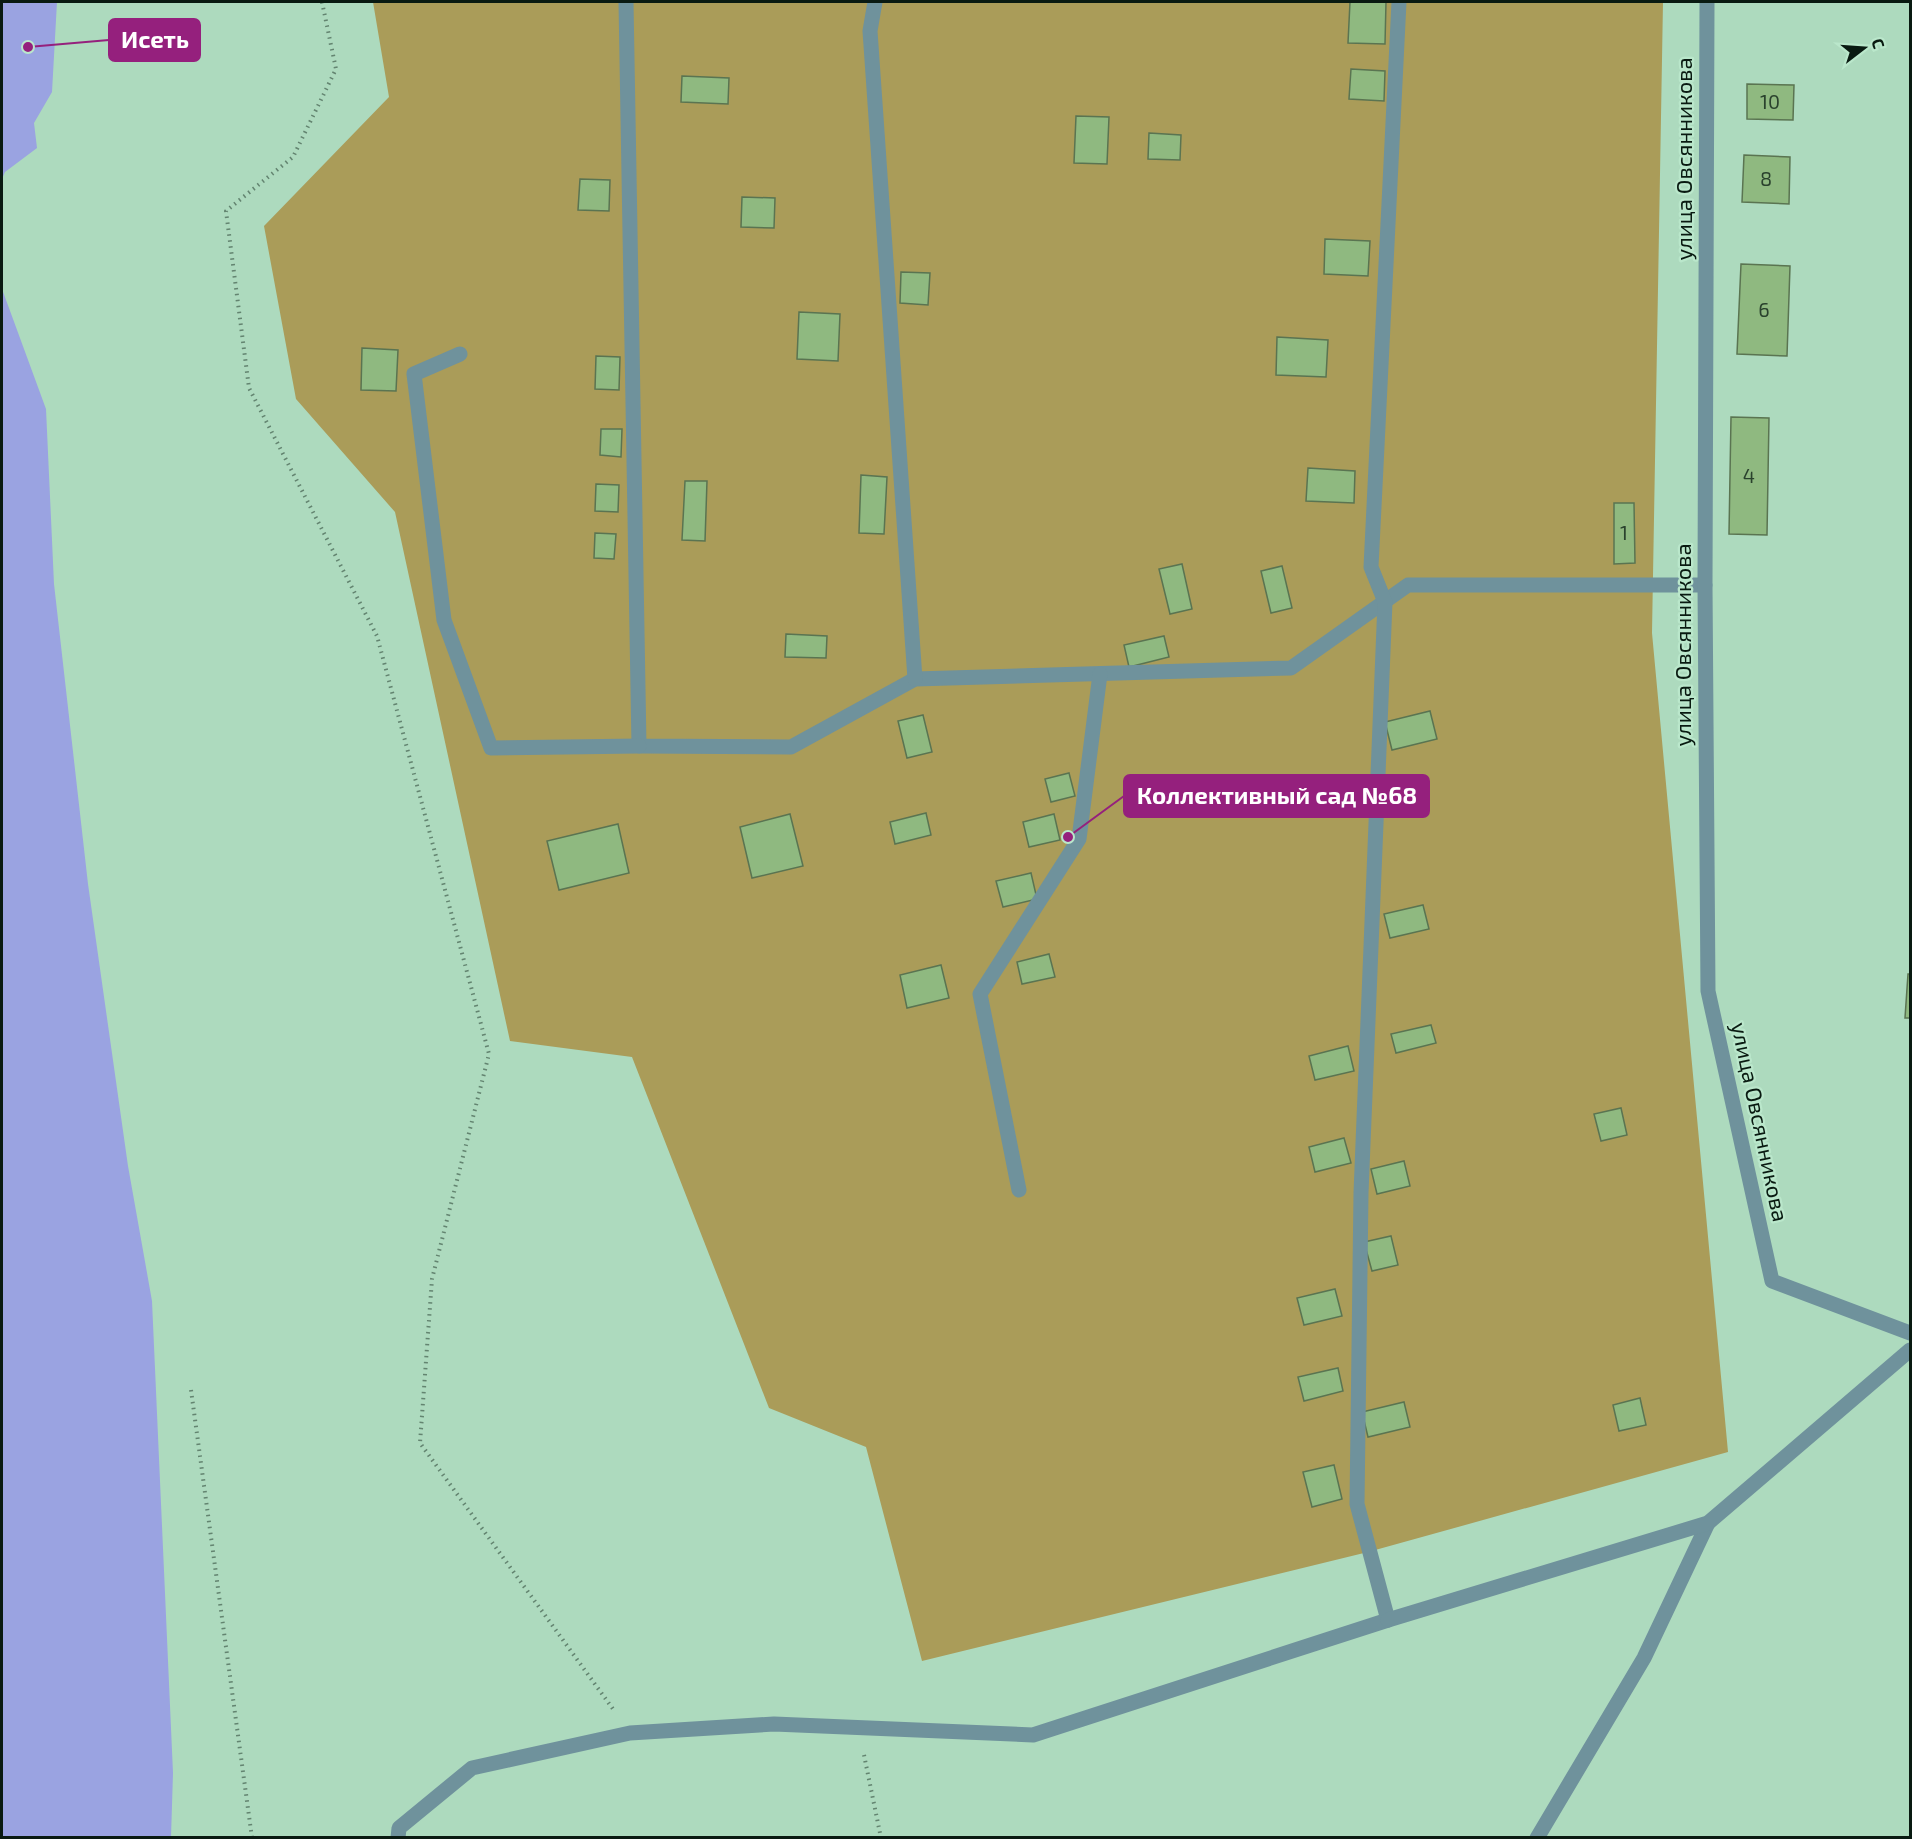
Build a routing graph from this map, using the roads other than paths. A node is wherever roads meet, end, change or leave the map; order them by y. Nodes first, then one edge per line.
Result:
1 (627, 2) edge
2 (875, 2) edge
3 (1399, 2) edge
4 (1707, 2) edge
5 (460, 354) dead end
6 (1705, 585) junction
7 (1385, 602) junction
8 (1100, 674) junction
9 (915, 680) junction
10 (639, 746) junction
11 (1019, 1190) dead end
12 (1911, 1333) edge
13 (1911, 1350) edge
14 (1708, 1523) junction
15 (1388, 1620) junction
16 (398, 1838) edge
17 (1537, 1838) edge

1 - 10 street
2 - 9 street
3 - 7 street
4 - 6 street, улица Овсянникова
5 - 10 street
6 - 7 street
6 - 12 street, улица Овсянникова
7 - 8 street
7 - 15 street
8 - 9 street
8 - 11 street
9 - 10 street
13 - 14 street
14 - 15 street
14 - 17 street
15 - 16 street

